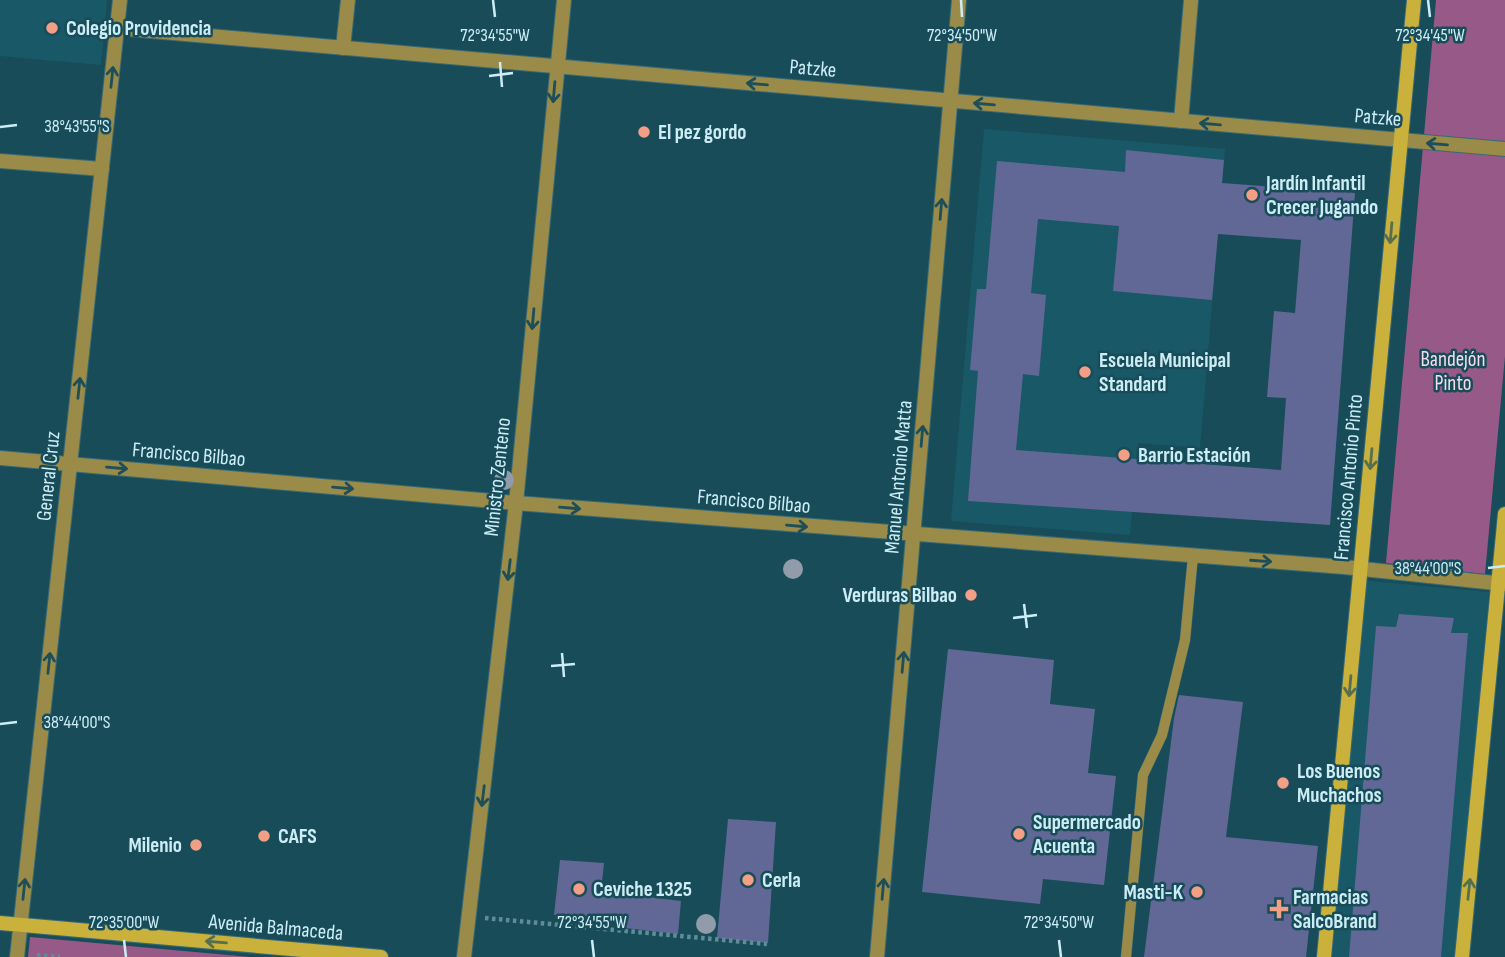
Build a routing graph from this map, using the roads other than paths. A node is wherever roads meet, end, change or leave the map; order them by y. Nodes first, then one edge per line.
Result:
1 (120, 0) edge
2 (348, 0) edge
3 (564, 0) edge
4 (959, 0) edge
5 (1191, 0) edge
6 (1414, 0) edge
7 (117, 28) junction
8 (343, 48) junction
9 (556, 66) junction
10 (950, 101) junction
11 (1181, 121) junction
12 (1399, 140) junction
13 (1505, 149) edge
14 (0, 160) edge
15 (102, 169) junction
16 (0, 458) edge
17 (71, 464) junction
18 (516, 503) junction
19 (1505, 514) edge
20 (914, 535) junction
21 (1193, 556) junction
22 (1361, 569) junction
23 (1502, 583) edge
24 (0, 923) edge
25 (20, 925) junction
26 (17, 957) edge
27 (382, 957) edge
28 (464, 957) edge
29 (877, 957) edge
30 (1126, 957) edge
31 (1324, 957) edge
32 (1462, 957) edge

1 - 7 street, General Cruz
2 - 8 street
3 - 9 street, Ministro Zenteno
4 - 10 street, Manuel Antonio Matta
5 - 11 street
6 - 12 main road, Francisco Antonio Pinto
7 - 8 street, Patzke
15 -> 7 street, General Cruz
8 - 9 street, Patzke
10 -> 9 street, Patzke
9 -> 18 street, Ministro Zenteno
11 -> 10 street, Patzke
20 -> 10 street, Manuel Antonio Matta
12 -> 11 street, Patzke
13 -> 12 street, Patzke
12 -> 22 main road, Francisco Antonio Pinto
14 - 15 street
17 -> 15 street, General Cruz
16 - 17 street, Francisco Bilbao
17 -> 18 street, Francisco Bilbao
25 -> 17 street, General Cruz
18 -> 20 street, Francisco Bilbao
18 -> 28 street, Ministro Zenteno
19 - 23 main road
20 - 21 street, Francisco Bilbao
29 -> 20 street, Manuel Antonio Matta
21 -> 22 street, Francisco Bilbao
21 - 30 lane
22 - 23 street, Francisco Bilbao
22 -> 31 main road, Francisco Antonio Pinto
32 -> 23 main road
24 - 25 main road, Avenida Balmaceda
25 - 26 street, General Cruz
27 -> 25 main road, Avenida Balmaceda

